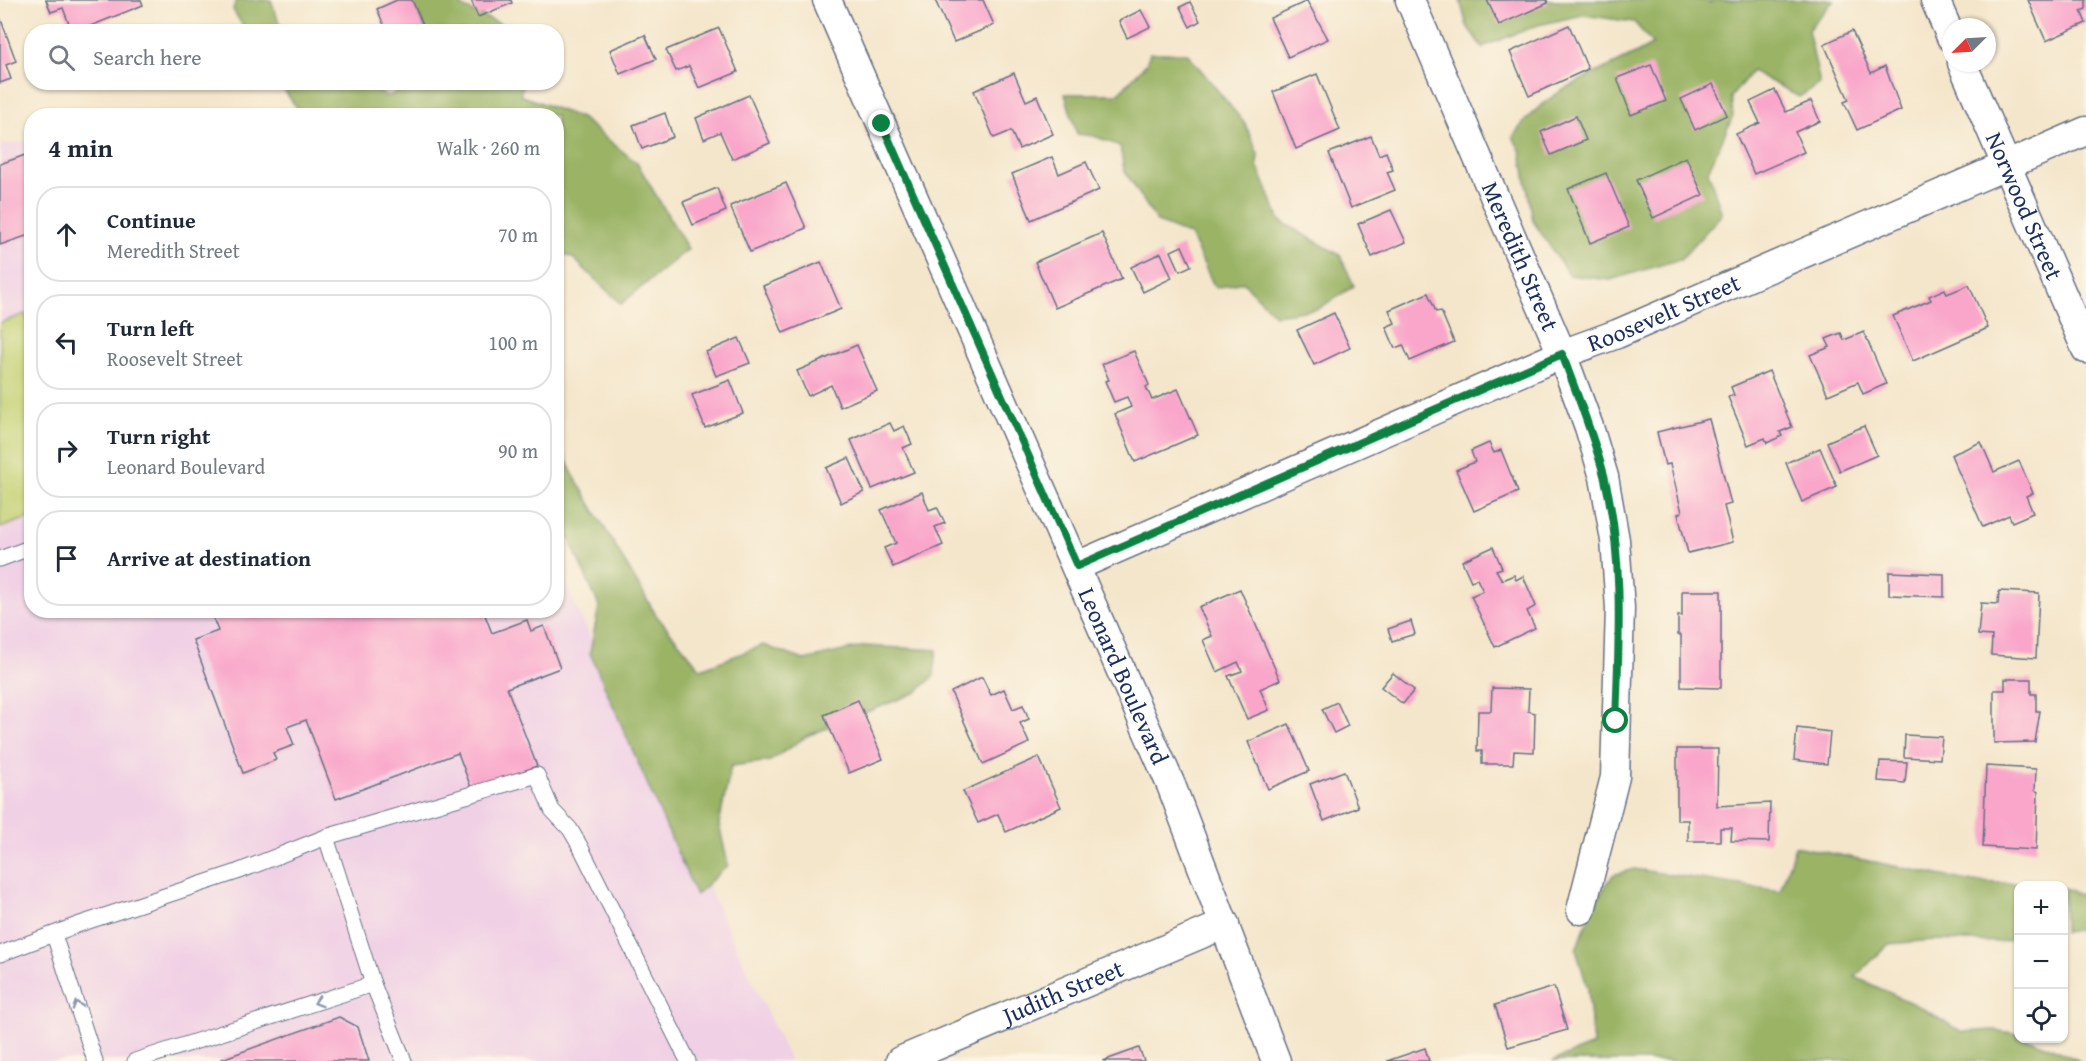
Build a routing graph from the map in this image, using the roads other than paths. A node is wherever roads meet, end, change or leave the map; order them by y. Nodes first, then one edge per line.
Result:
1 (827, 0) edge
2 (1410, 0) edge
3 (1935, 0) edge
4 (1943, 18) edge
5 (1966, 72) edge
6 (2086, 131) edge
7 (2007, 165) junction
8 (2086, 349) edge
9 (1562, 354) junction
10 (24, 550) edge
11 (0, 559) edge
12 (1077, 566) junction
13 (326, 837) junction
14 (1581, 910) dead end
15 (1225, 924) junction
16 (54, 934) junction
17 (0, 954) edge
18 (373, 984) junction
19 (95, 1061) edge
20 (135, 1061) edge
21 (404, 1061) edge
22 (688, 1061) edge
23 (900, 1061) edge
24 (1276, 1061) edge

1 - 12 street, Leonard Boulevard
2 - 9 street, Meredith Street
3 - 4 street
5 - 7 street, Norwood Street
6 - 7 street, Roosevelt Street
7 - 8 street, Norwood Street
7 - 9 street, Roosevelt Street
9 - 12 street, Roosevelt Street
9 - 14 street, Meredith Street
10 - 11 lane
12 - 15 street, Leonard Boulevard
13 - 16 lane
13 - 18 lane
13 - 22 lane
15 - 23 street, Judith Street
15 - 24 street, Leonard Boulevard
16 - 17 lane
19 -> 16 lane
18 -> 20 lane
18 - 21 lane

